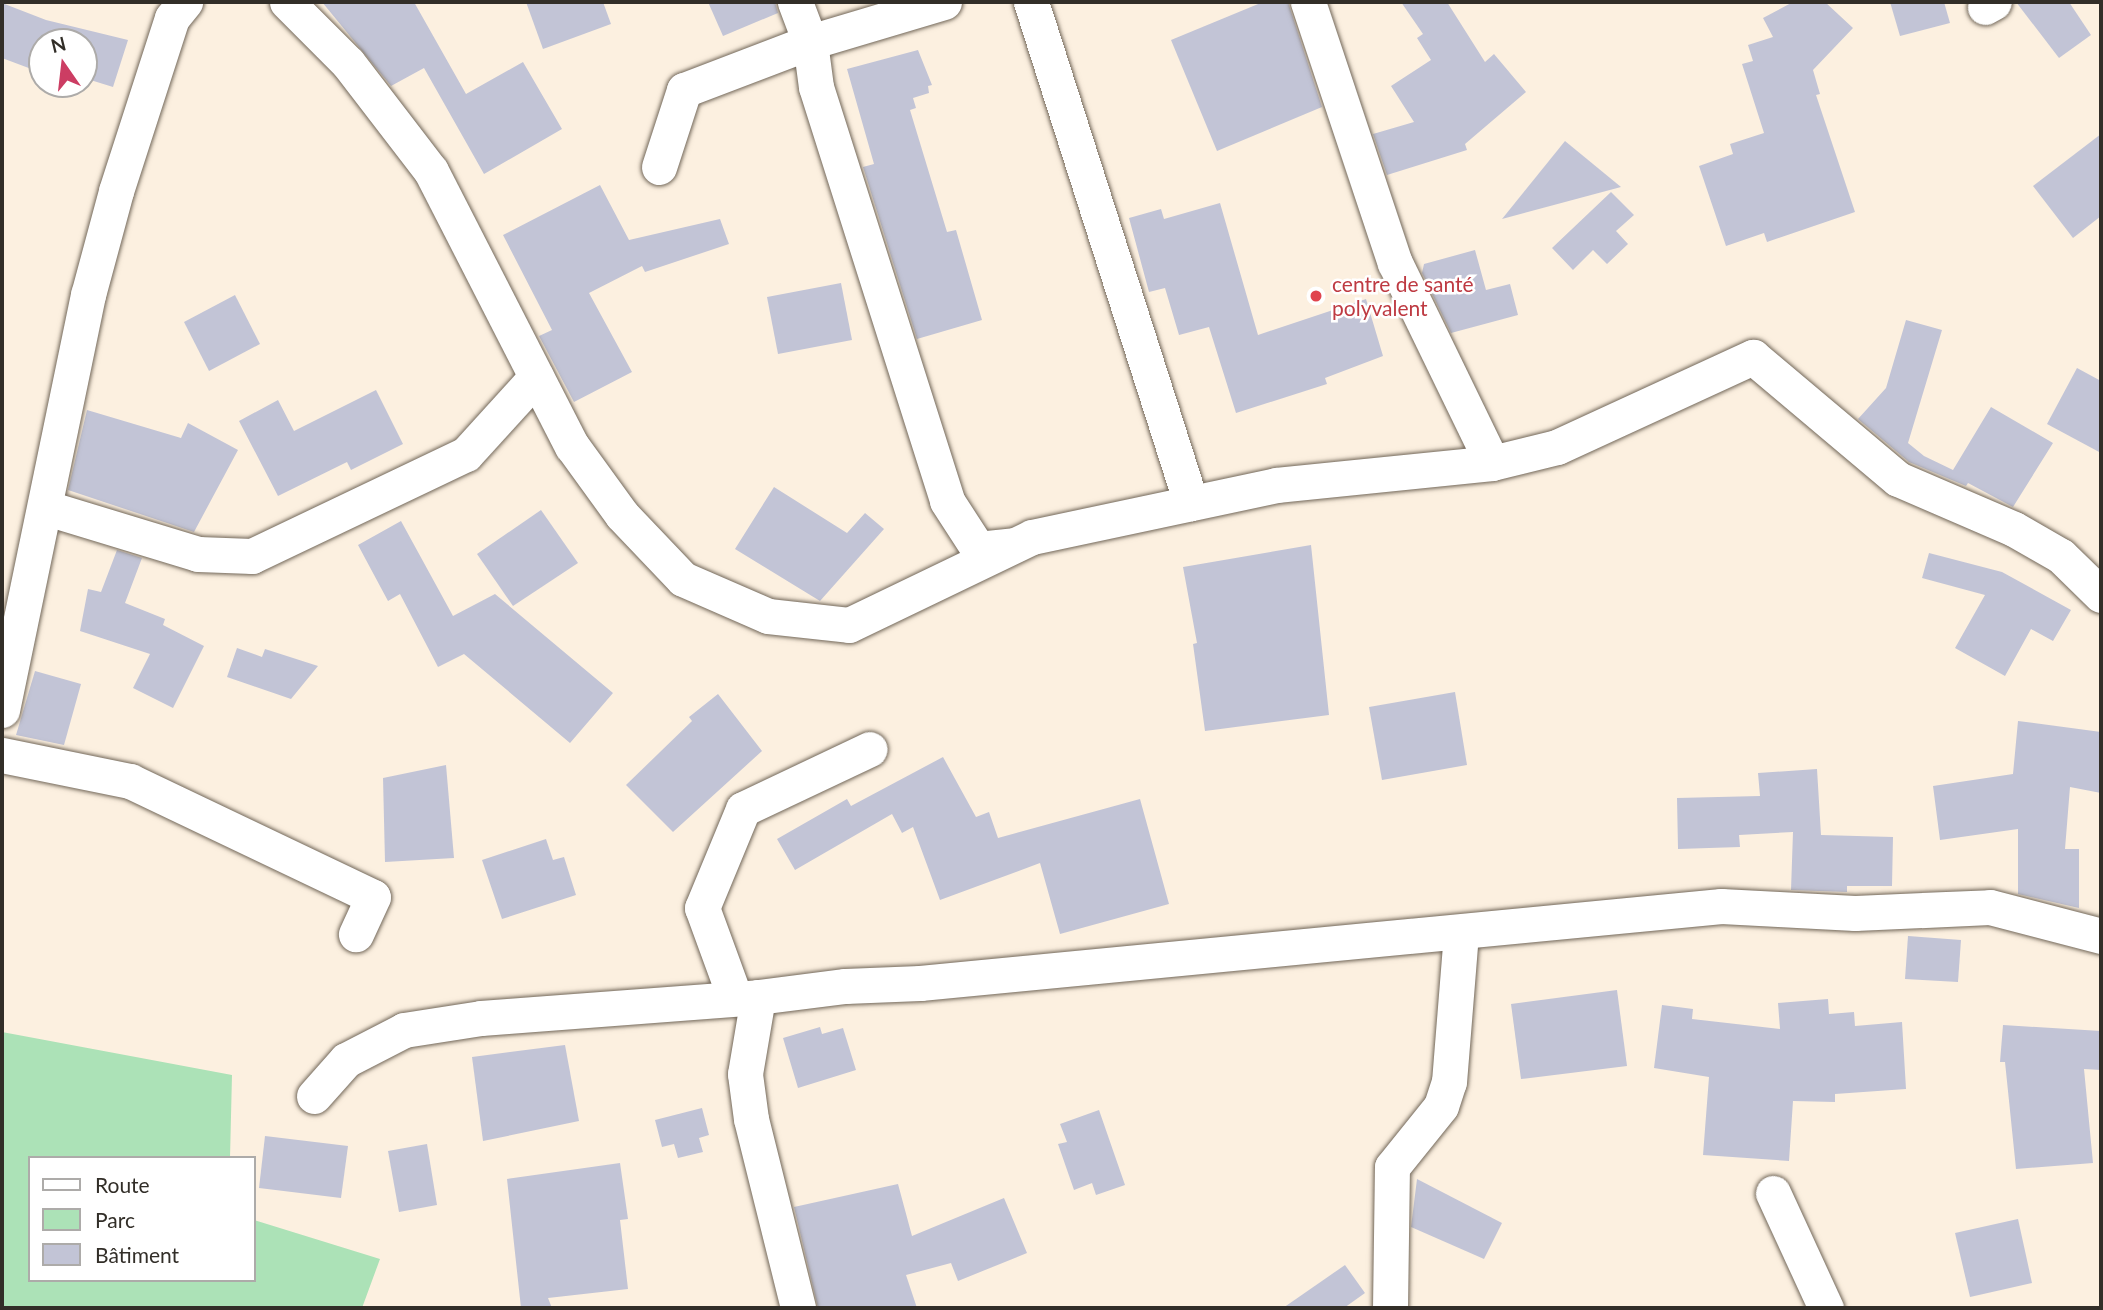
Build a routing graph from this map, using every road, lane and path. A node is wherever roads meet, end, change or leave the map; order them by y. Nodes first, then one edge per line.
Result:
1 (185, 2) edge
2 (287, 2) edge
3 (795, 2) edge
4 (944, 2) edge
5 (1031, 2) edge
6 (1308, 2) edge
7 (810, 42) junction
8 (659, 167) dead end
9 (536, 377) junction
10 (1492, 463) junction
11 (1191, 503) junction
12 (47, 508) junction
13 (1017, 544) junction
14 (2101, 595) edge
15 (2, 710) edge
16 (870, 749) dead end
17 (2, 755) edge
18 (356, 934) dead end
19 (1461, 934) junction
20 (2101, 936) edge
21 (746, 998) junction
22 (314, 1096) dead end
23 (1773, 1193) dead end
24 (798, 1308) edge
25 (1390, 1308) edge
26 (1826, 1308) edge

1 - 12 street
2 - 9 street
3 - 7 street
4 - 7 street
5 - 11 street
6 - 10 street
7 - 8 street
7 - 13 street
9 - 12 street
9 - 13 street
10 - 11 street
10 - 14 street
11 - 13 street
12 - 15 street
16 - 21 street
17 - 18 street
19 - 20 street
19 - 21 street
19 - 25 street
21 - 22 street
21 - 24 street
23 - 26 street

